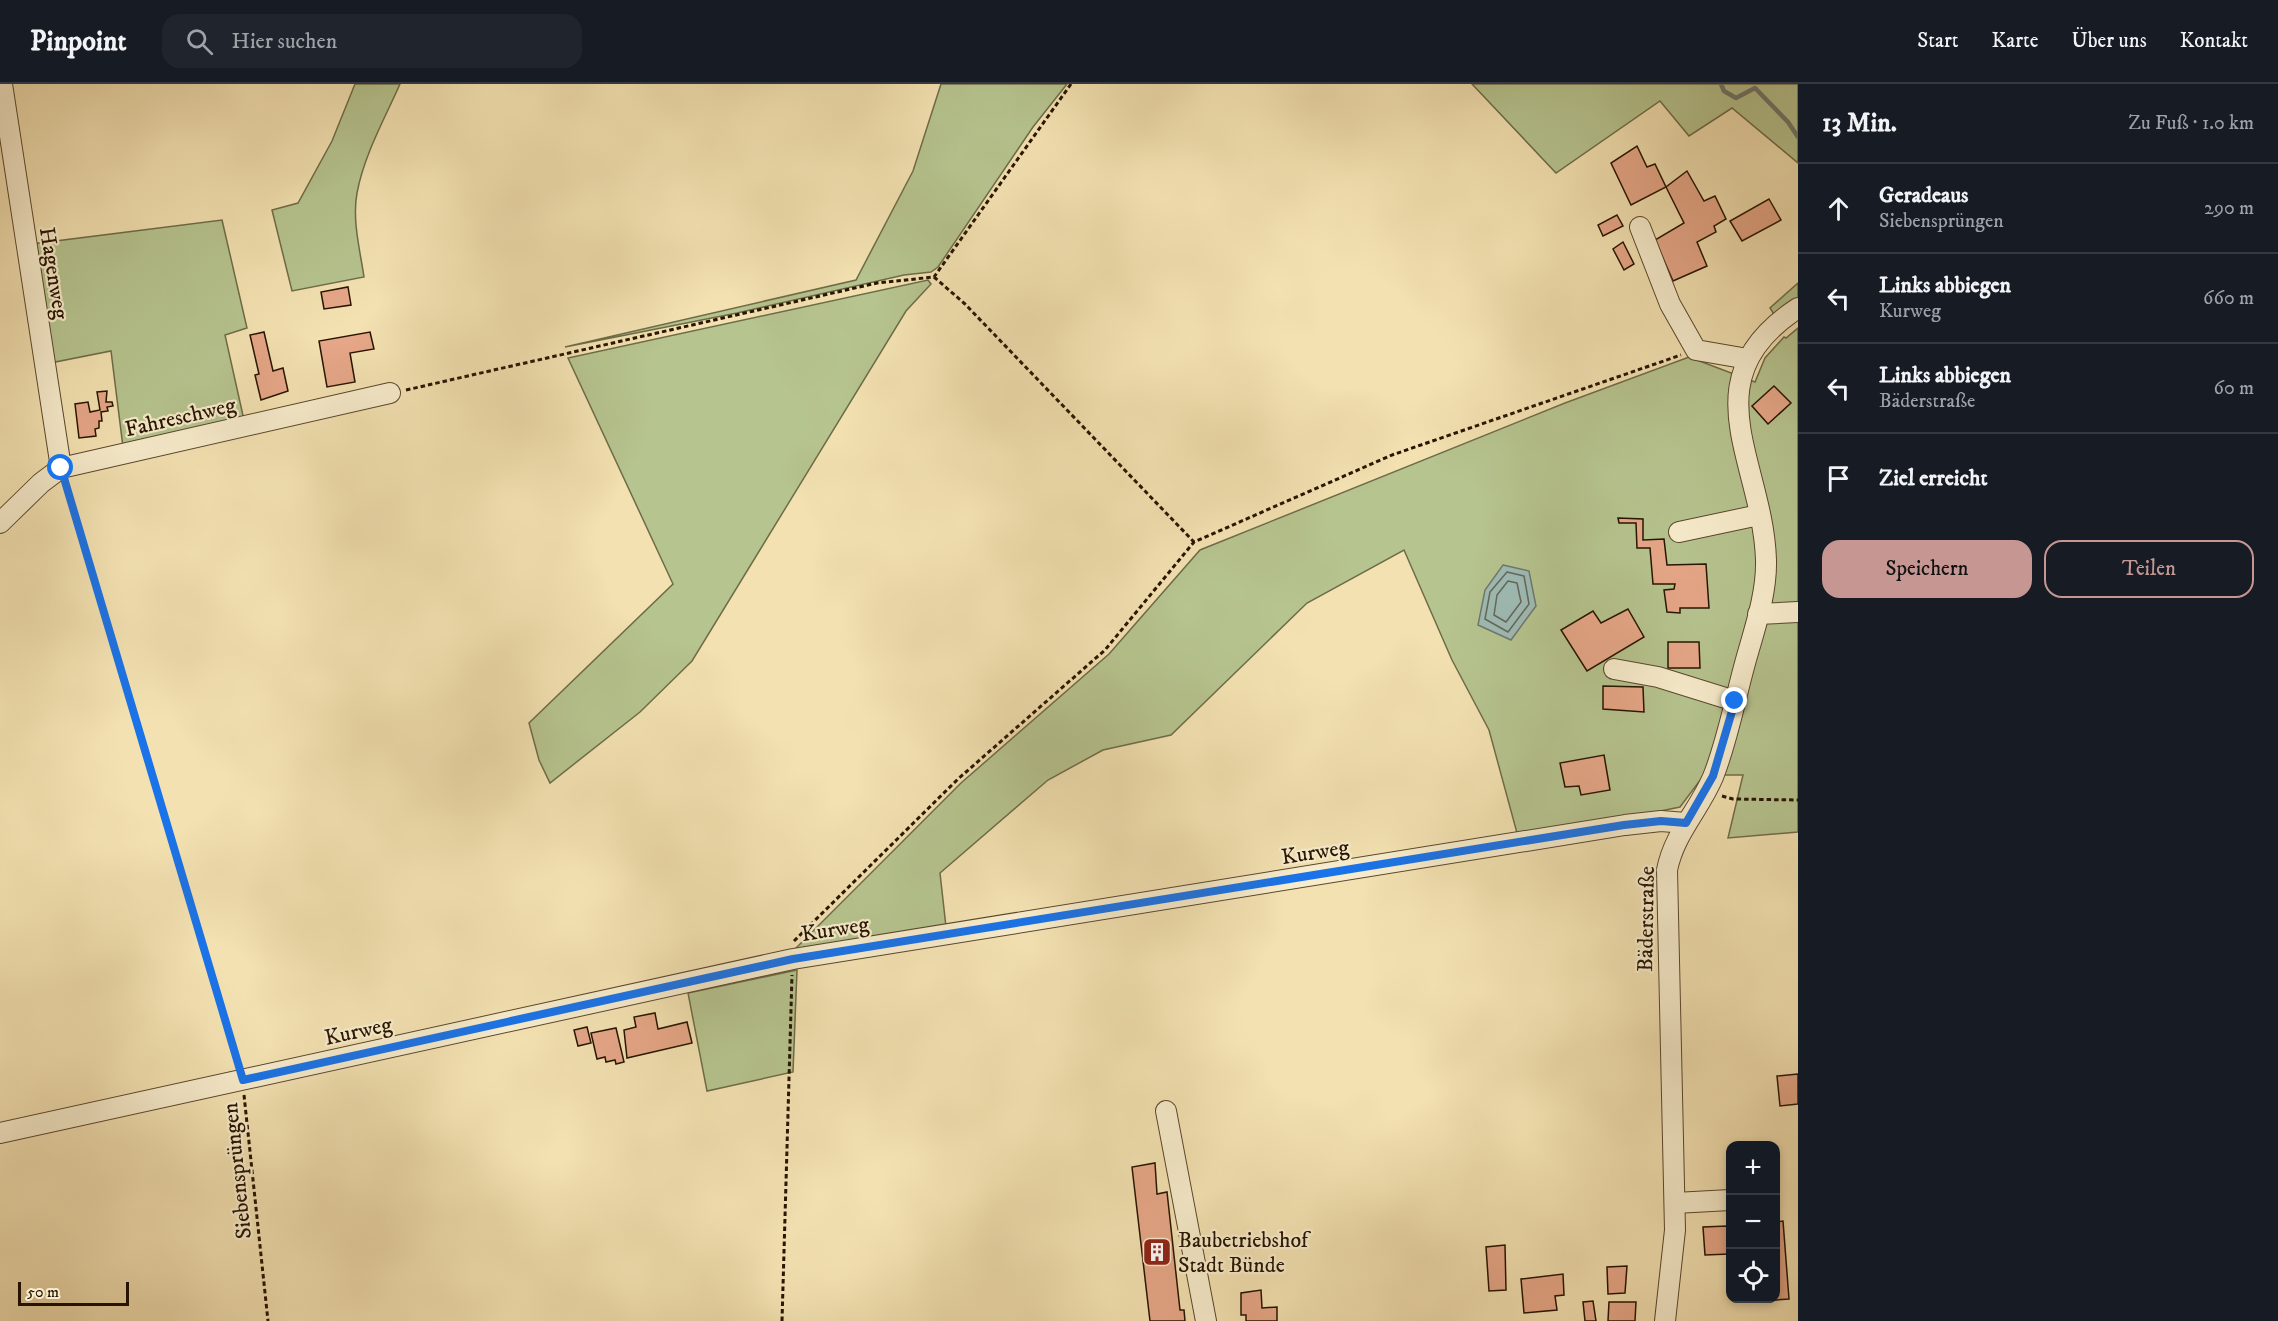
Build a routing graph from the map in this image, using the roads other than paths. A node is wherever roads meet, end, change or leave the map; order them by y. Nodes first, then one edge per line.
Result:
1 (2, 84) edge
2 (1640, 226) dead end
3 (1798, 308) edge
4 (1748, 359) junction
5 (390, 393) road end
6 (61, 468) junction
7 (1759, 515) junction
8 (0, 523) edge
9 (1679, 532) dead end
10 (1798, 612) edge
11 (1758, 614) junction
12 (1614, 669) dead end
13 (1735, 701) junction
14 (1686, 823) junction
15 (1166, 1111) dead end
16 (0, 1133) edge
17 (1726, 1200) edge
18 (1675, 1203) junction
19 (1206, 1321) edge
20 (1665, 1321) edge

1 - 6 street, Hagenweg
2 - 4 street
3 - 4 street, Bäderstraße
4 - 7 street, Bäderstraße
5 - 6 street, Fahreschweg
6 - 8 street, Fahreschweg
7 - 9 street
7 - 11 street, Bäderstraße
10 - 11 street
11 - 13 street, Bäderstraße
12 - 13 street
13 - 14 street, Bäderstraße
14 - 16 street, Kurweg
14 - 18 street, Bäderstraße
15 - 19 street
17 - 18 street
18 - 20 street, Bäderstraße

